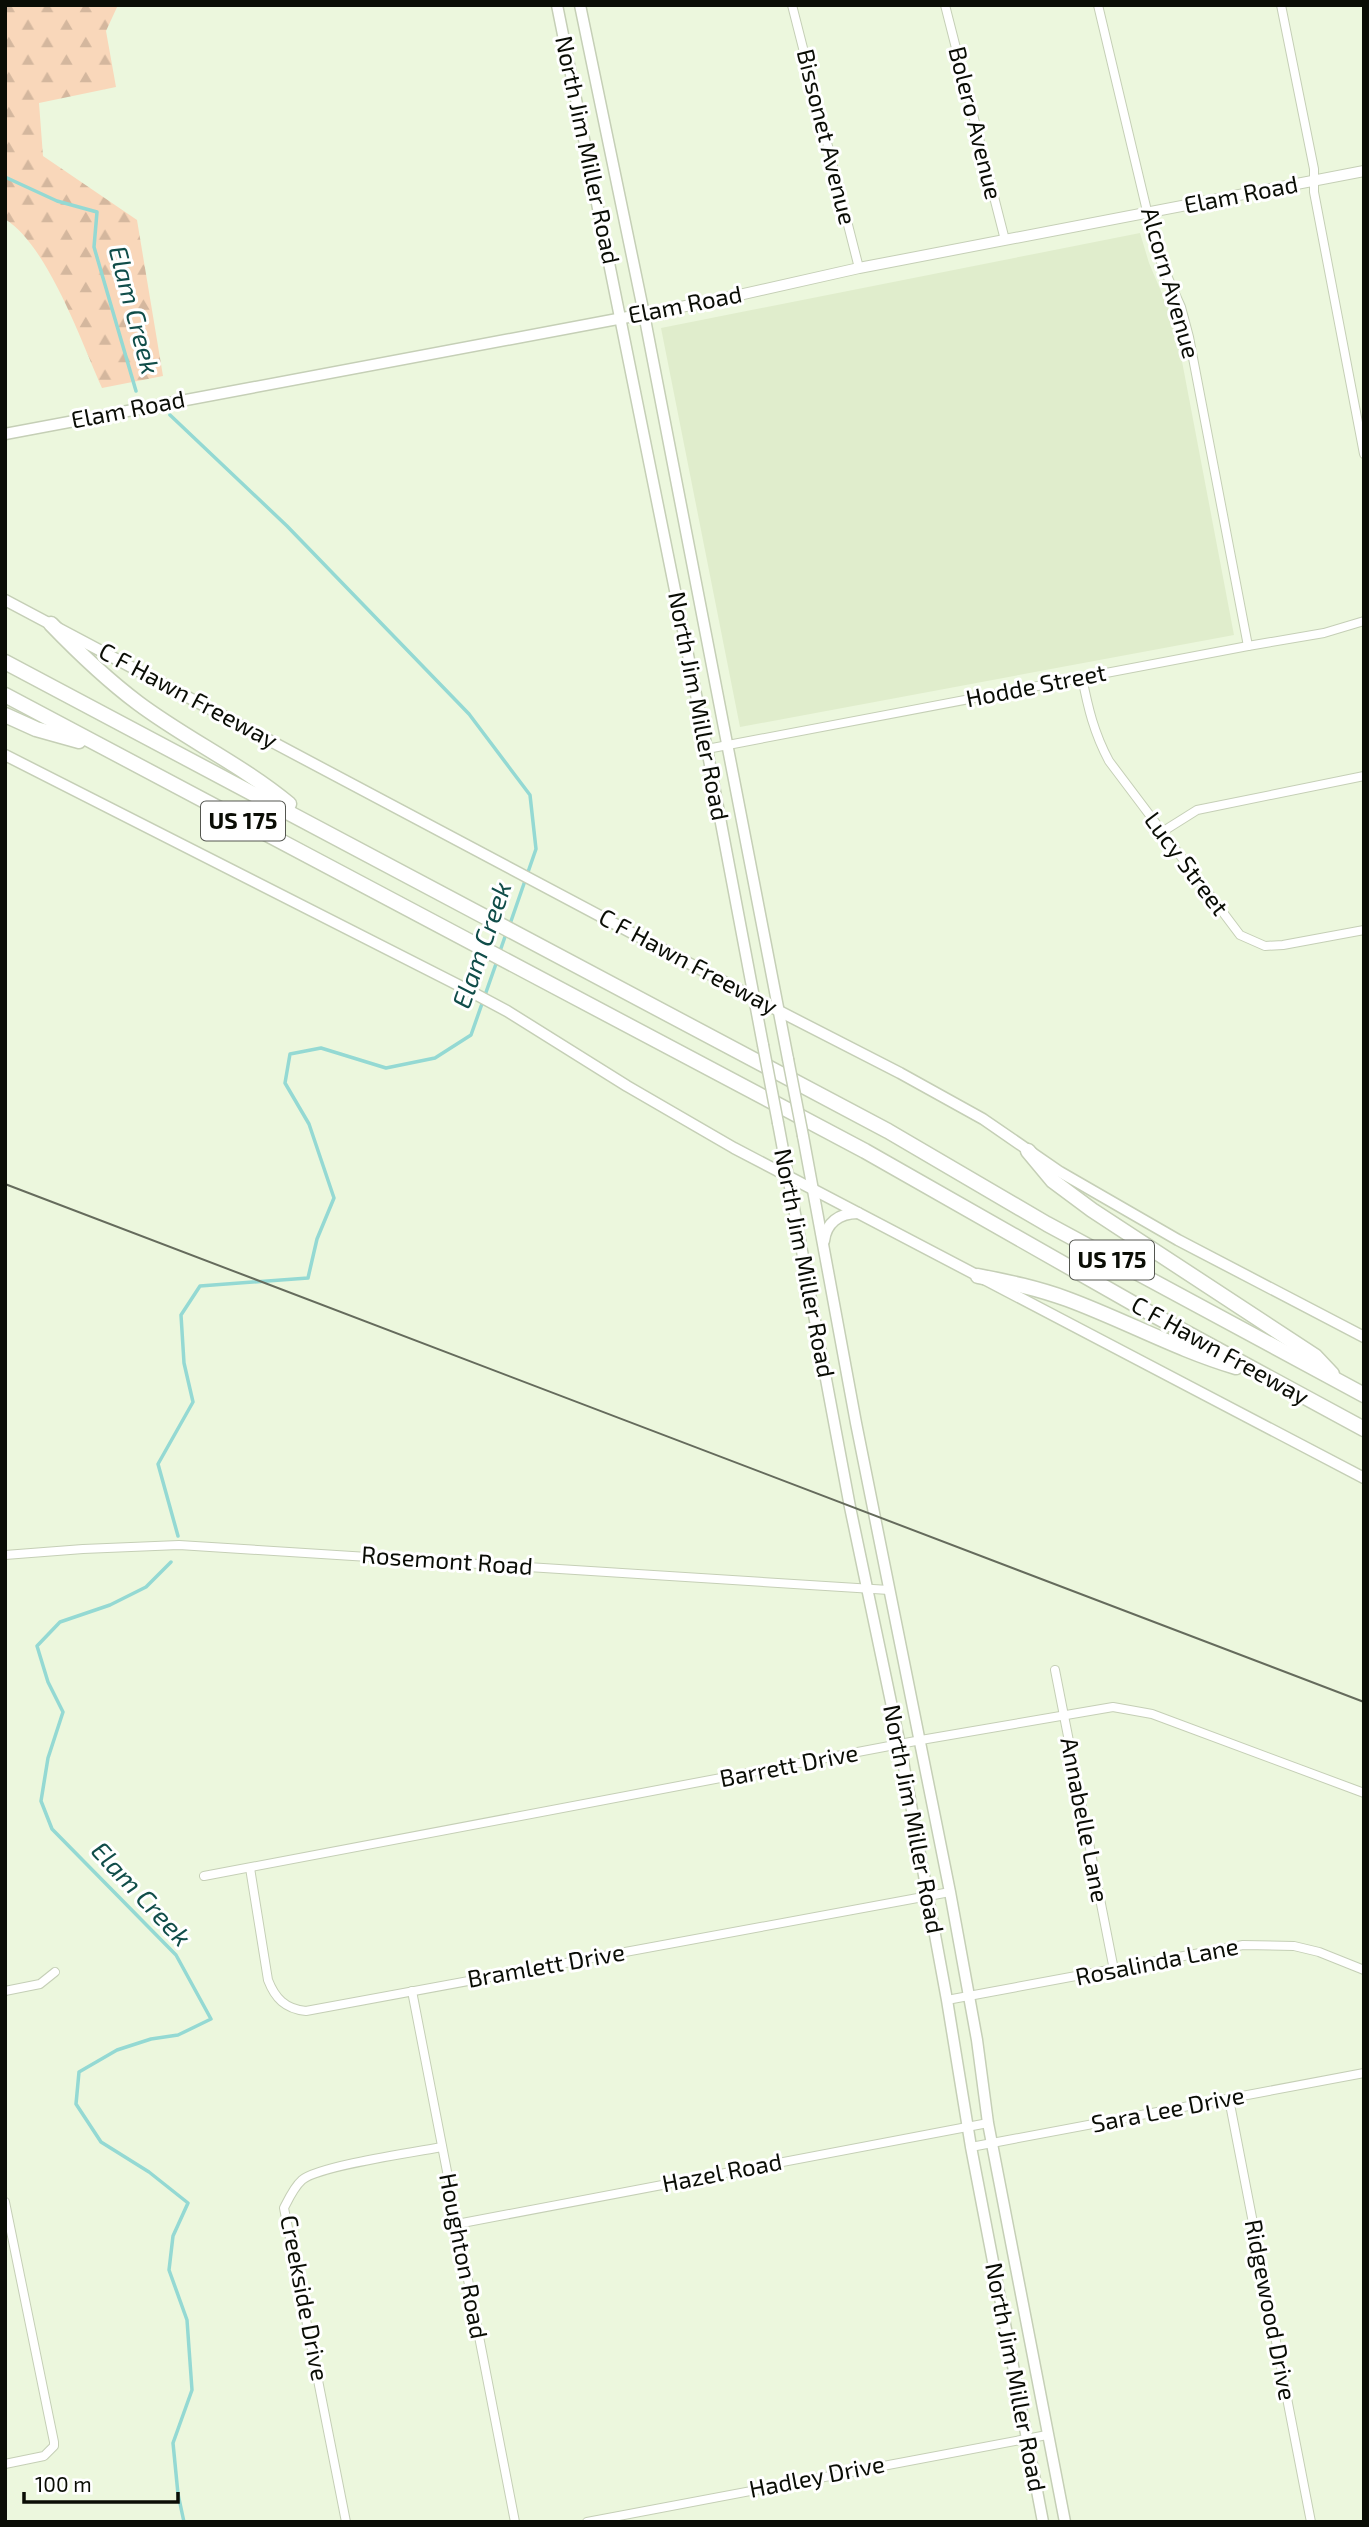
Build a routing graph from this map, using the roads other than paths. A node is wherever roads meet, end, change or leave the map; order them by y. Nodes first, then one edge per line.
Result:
1 (557, 5) edge
2 (580, 5) edge
3 (792, 5) edge
4 (945, 5) edge
5 (1098, 5) edge
6 (1281, 5) edge
7 (1364, 172) edge
8 (1314, 181) junction
9 (1148, 212) junction
10 (1005, 240) junction
11 (859, 268) junction
12 (644, 314) junction
13 (621, 317) junction
14 (5, 434) edge
15 (1364, 454) edge
16 (681, 506) junction
17 (660, 510) junction
18 (699, 598) junction
19 (5, 600) edge
20 (677, 602) junction
21 (1364, 621) edge
22 (51, 624) junction
23 (1248, 646) junction
24 (5, 662) edge
25 (1082, 677) junction
26 (5, 695) edge
27 (5, 715) edge
28 (728, 745) junction
29 (106, 749) junction
30 (707, 749) junction
31 (5, 755) edge
32 (1364, 776) edge
33 (313, 824) junction
34 (1162, 832) junction
35 (746, 839) junction
36 (725, 842) junction
37 (762, 920) junction
38 (741, 927) junction
39 (1364, 930) edge
40 (754, 996) junction
41 (779, 1012) junction
42 (1028, 1151) junction
43 (788, 1177) junction
44 (813, 1189) junction
45 (858, 1213) junction
46 (824, 1258) junction
47 (978, 1276) junction
48 (1364, 1337) edge
49 (1265, 1376) junction
50 (1340, 1382) junction
51 (1364, 1395) edge
52 (1364, 1429) edge
53 (1364, 1478) edge
54 (5, 1555) edge
55 (869, 1588) junction
56 (889, 1590) junction
57 (1055, 1670) dead end
58 (1063, 1716) junction
59 (921, 1740) junction
60 (900, 1745) junction
61 (1364, 1793) edge
62 (250, 1868) junction
63 (204, 1876) dead end
64 (950, 1892) junction
65 (928, 1896) junction
66 (1114, 1970) junction
67 (1364, 1970) edge
68 (55, 1972) dead end
69 (5, 1991) edge
70 (412, 1991) junction
71 (970, 1997) junction
72 (947, 2000) junction
73 (1364, 2073) edge
74 (1229, 2099) junction
75 (988, 2123) junction
76 (968, 2127) junction
77 (991, 2143) junction
78 (442, 2147) junction
79 (971, 2147) junction
80 (5, 2202) edge
81 (457, 2224) junction
82 (10, 2246) edge
83 (1046, 2435) junction
84 (1026, 2440) junction
85 (5, 2464) edge
86 (346, 2522) edge
87 (515, 2522) edge
88 (587, 2522) edge
89 (1043, 2522) edge
90 (1065, 2522) edge
91 (1311, 2522) edge

1 - 13 main road, North Jim Miller Road
2 - 12 main road, North Jim Miller Road
3 - 11 street, Bissonet Avenue
4 - 10 street, Bolero Avenue
5 - 9 street, Alcorn Avenue
6 - 8 street
7 - 8 street, Elam Road
8 - 9 street, Elam Road
8 - 15 street
9 - 10 street, Elam Road
9 - 23 street, Alcorn Avenue
10 - 11 street, Elam Road
11 - 12 street, Elam Road
12 - 13 main road, Elam Road
12 - 16 main road, North Jim Miller Road
13 - 14 main road, Elam Road
13 - 17 main road, North Jim Miller Road
16 - 17 main road
16 - 18 main road, North Jim Miller Road
17 - 20 main road, North Jim Miller Road
18 - 20 main road
18 - 28 main road, North Jim Miller Road
19 - 22 main road, C F Hawn Freeway
20 - 30 main road, North Jim Miller Road
21 - 23 street, Hodde Street
22 - 33 highway
22 - 40 main road, C F Hawn Freeway
23 - 25 street, Hodde Street
24 - 33 highway, C F Hawn Freeway / US 175
25 - 28 street, Hodde Street
25 - 34 street, Lucy Street
26 - 29 highway, C F Hawn Freeway / US 175
27 - 29 highway
28 - 30 street, Hodde Street
28 - 35 main road, North Jim Miller Road
29 - 49 highway, C F Hawn Freeway / US 175
30 - 36 main road, North Jim Miller Road
31 - 43 main road, C F Hawn Freeway
32 - 34 street
33 - 50 highway, C F Hawn Freeway / US 175
34 - 39 street, Lucy Street
35 - 36 main road
35 - 37 main road, North Jim Miller Road
36 - 38 main road, North Jim Miller Road
37 - 38 main road
37 - 41 main road, North Jim Miller Road
38 - 40 main road, North Jim Miller Road
40 - 41 main road, C F Hawn Freeway
40 - 43 main road, North Jim Miller Road, bridge
41 - 42 main road, C F Hawn Freeway
41 - 44 main road, North Jim Miller Road, bridge
42 - 48 main road, C F Hawn Freeway
42 - 50 highway
43 - 44 main road, C F Hawn Freeway
43 - 55 main road, North Jim Miller Road
44 - 45 main road, C F Hawn Freeway
44 - 46 main road, North Jim Miller Road
45 - 46 main road
45 - 47 main road, C F Hawn Freeway
46 - 56 main road, North Jim Miller Road
47 - 49 highway
47 - 53 main road, C F Hawn Freeway
49 - 52 highway, C F Hawn Freeway / US 175
50 - 51 highway, C F Hawn Freeway / US 175
54 - 55 street, Rosemont Road
55 - 56 street, Rosemont Road
55 - 60 main road, North Jim Miller Road
56 - 59 main road, North Jim Miller Road
57 - 58 street, Annabelle Lane
58 - 59 street, Barrett Drive
58 - 61 street, Barrett Drive
58 - 66 street, Annabelle Lane
59 - 60 street, Barrett Drive
59 - 64 main road, North Jim Miller Road
60 - 62 street, Barrett Drive
60 - 65 main road, North Jim Miller Road
62 - 63 street, Barrett Drive
62 - 70 street, Bramlett Drive
64 - 65 street, Bramlett Drive
64 - 71 main road, North Jim Miller Road
65 - 70 street, Bramlett Drive
65 - 72 main road, North Jim Miller Road
66 - 67 street, Rosalinda Lane
66 - 71 street, Rosalinda Lane
68 - 69 street
70 - 78 street, Houghton Road
71 - 72 street, Rosalinda Lane
71 - 75 main road, North Jim Miller Road
72 - 76 main road, North Jim Miller Road
73 - 74 street, Sara Lee Drive
74 - 77 street, Sara Lee Drive
74 - 91 street, Ridgewood Drive
75 - 76 street, Hazel Road
75 - 77 main road, North Jim Miller Road
76 - 79 main road, North Jim Miller Road
76 - 81 street, Hazel Road
77 - 79 street, Sara Lee Drive
77 - 83 main road, North Jim Miller Road
78 - 81 street, Houghton Road
78 - 86 street, Creekside Drive
79 - 84 main road, North Jim Miller Road
80 - 82 street
81 - 87 street, Houghton Road
82 - 85 street
83 - 84 street, Hadley Drive
83 - 90 main road, North Jim Miller Road
84 - 88 street, Hadley Drive
84 - 89 main road, North Jim Miller Road

